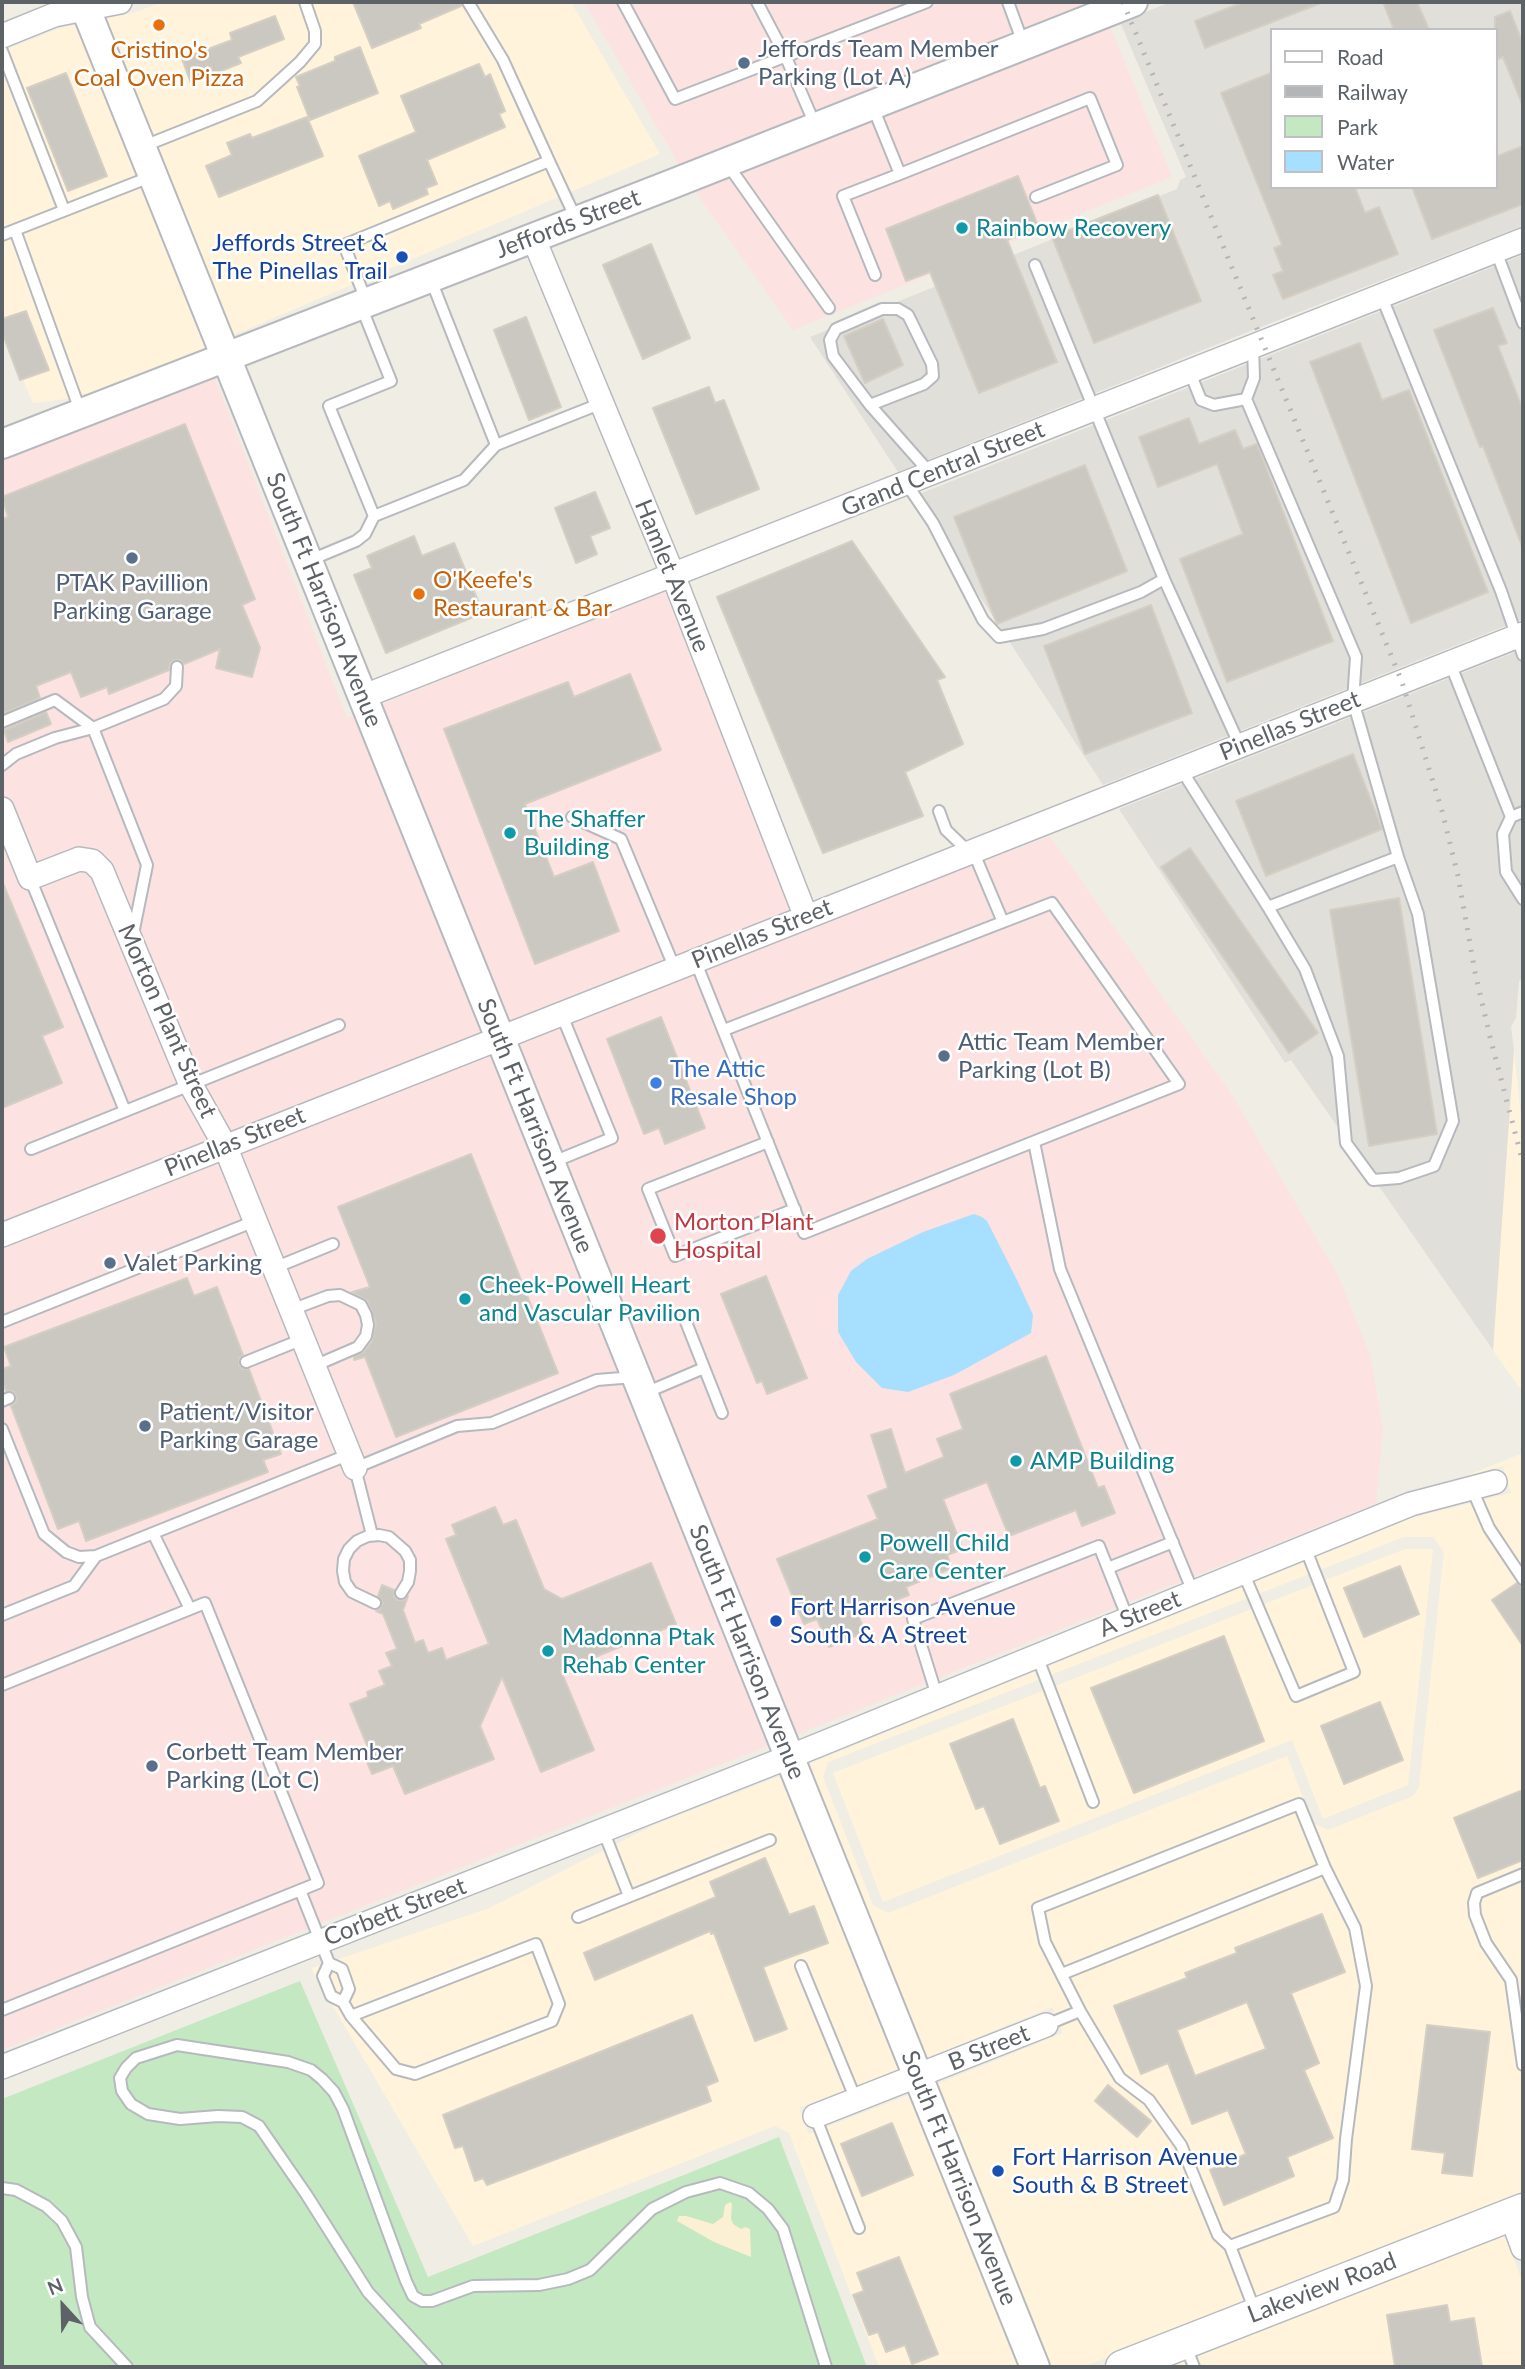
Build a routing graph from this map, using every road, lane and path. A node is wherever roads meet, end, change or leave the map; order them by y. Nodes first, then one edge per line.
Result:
1 (120, 2) edge
2 (305, 2) edge
3 (468, 2) edge
4 (623, 2) edge
5 (757, 2) edge
6 (927, 2) edge
7 (1008, 2) edge
8 (1133, 2) edge
9 (84, 5) edge
10 (2, 36) edge
11 (1024, 46) junction
12 (2, 51) edge
13 (785, 55) junction
14 (872, 105) junction
15 (816, 127) junction
16 (142, 147) junction
17 (550, 161) junction
18 (726, 163) junction
19 (900, 174) junction
20 (153, 176) junction
21 (1037, 197) dead end
22 (64, 210) junction
23 (577, 220) junction
24 (15, 230) junction
25 (2, 235) edge
26 (533, 237) junction
27 (1523, 240) edge
28 (1496, 251) junction
29 (1035, 265) dead end
30 (875, 275) dead end
31 (430, 277) junction
32 (1381, 295) junction
33 (364, 303) junction
34 (829, 308) dead end
35 (1523, 323) edge
36 (1252, 345) junction
37 (226, 356) junction
38 (1189, 370) junction
39 (1246, 399) junction
40 (602, 402) junction
41 (870, 405) junction
42 (1095, 408) junction
43 (81, 413) junction
44 (2, 444) edge
45 (496, 444) junction
46 (931, 474) junction
47 (906, 484) junction
48 (374, 516) junction
49 (308, 561) junction
50 (673, 575) junction
51 (1164, 579) junction
52 (1521, 642) edge
53 (1450, 663) junction
54 (177, 667) dead end
55 (362, 697) junction
56 (1353, 701) junction
57 (2, 722) edge
58 (93, 728) junction
59 (1240, 746) junction
60 (2, 765) edge
61 (1181, 769) junction
62 (2, 808) edge
63 (939, 811) dead end
64 (1523, 812) edge
65 (572, 817) dead end
66 (1511, 817) junction
67 (971, 852) junction
68 (1398, 857) junction
69 (30, 878) junction
70 (1523, 899) edge
71 (1268, 907) junction
72 (806, 917) junction
73 (1003, 922) junction
74 (131, 942) junction
75 (685, 964) junction
76 (561, 1013) junction
77 (339, 1025) dead end
78 (724, 1030) junction
79 (500, 1037) junction
80 (191, 1084) junction
81 (125, 1111) junction
82 (768, 1142) junction
83 (1034, 1142) junction
84 (225, 1146) junction
85 (31, 1149) dead end
86 (550, 1163) junction
87 (795, 1209) junction
88 (255, 1221) junction
89 (2, 1235) edge
90 (333, 1244) dead end
91 (274, 1268) junction
92 (291, 1310) junction
93 (2, 1322) edge
94 (686, 1322) dead end
95 (303, 1339) junction
96 (246, 1362) dead end
97 (314, 1366) junction
98 (704, 1368) junction
99 (640, 1385) junction
100 (722, 1413) dead end
101 (2, 1429) edge
102 (353, 1461) junction
103 (1495, 1482) dead end
104 (1472, 1489) junction
105 (153, 1533) junction
106 (372, 1535) junction
107 (1172, 1542) junction
108 (1305, 1547) junction
109 (96, 1556) junction
110 (1108, 1568) junction
111 (1243, 1572) junction
112 (1523, 1579) edge
113 (1193, 1592) junction
114 (401, 1593) dead end
115 (374, 1603) dead end
116 (190, 1609) junction
117 (2, 1615) edge
118 (1128, 1619) junction
119 (1037, 1656) junction
120 (2, 1685) edge
121 (937, 1696) junction
122 (789, 1757) junction
123 (1093, 1802) dead end
124 (603, 1830) junction
125 (770, 1840) dead end
126 (1325, 1868) junction
127 (1523, 1874) edge
128 (300, 1890) junction
129 (629, 1896) junction
130 (578, 1917) dead end
131 (325, 1952) junction
132 (801, 1966) dead end
133 (1062, 1974) junction
134 (344, 2002) junction
135 (2, 2010) edge
136 (1080, 2011) junction
137 (351, 2016) junction
138 (1046, 2025) joint
139 (1523, 2065) edge
140 (2, 2067) edge
141 (918, 2076) junction
142 (856, 2100) junction
143 (815, 2116) joint
144 (2, 2188) edge
145 (1517, 2212) edge
146 (859, 2228) dead end
147 (1230, 2246) junction
148 (1523, 2248) edge
149 (1257, 2314) junction
150 (1189, 2355) edge
151 (127, 2367) edge
152 (437, 2367) edge
153 (827, 2367) edge
154 (1035, 2367) edge
155 (1122, 2367) edge

1 - 9 street
2 - 16 lane
3 - 17 lane
4 - 13 lane
5 - 13 lane
6 - 13 lane
7 - 11 lane
8 - 11 street, Jeffords Street
9 - 10 street
9 - 16 street, South Ft Harrison Avenue
11 - 14 street, Jeffords Street
12 - 22 lane
13 - 15 lane
14 - 15 street, Jeffords Street
14 - 19 lane
15 - 18 street, Jeffords Street
16 - 20 street, South Ft Harrison Avenue
17 - 23 lane
17 - 33 lane
18 - 23 street, Jeffords Street
18 - 34 lane
19 - 21 lane
19 - 30 lane
20 - 22 lane
20 - 37 street, South Ft Harrison Avenue
22 - 24 lane
23 - 26 street, Jeffords Street
24 - 25 lane
24 - 43 lane
26 - 31 street, Jeffords Street
26 - 40 street, Hamlet Avenue
27 - 28 street, Grand Central Street
28 - 32 street, Grand Central Street
28 - 35 lane
29 - 42 lane
31 - 33 street, Jeffords Street
31 - 45 lane
32 - 36 street, Grand Central Street
32 - 52 lane
33 - 37 street, Jeffords Street
33 - 48 lane
36 - 38 street, Grand Central Street
36 - 39 lane
37 - 43 street, Jeffords Street
37 - 49 street, South Ft Harrison Avenue
38 - 39 lane
38 - 42 street, Grand Central Street
39 - 56 lane
40 - 45 lane
40 - 50 street, Hamlet Avenue
41 - 41 lane
41 - 46 lane
42 - 46 street, Grand Central Street
42 - 51 lane
43 - 44 street, Jeffords Street
45 - 48 lane
46 - 47 street, Grand Central Street
47 - 50 street, Grand Central Street
47 - 51 lane
48 - 49 lane
49 - 55 street, South Ft Harrison Avenue
50 - 55 street, Grand Central Street
50 - 72 street, Hamlet Avenue
51 - 59 lane
52 - 53 street, Pinellas Street
53 - 56 street, Pinellas Street
53 - 66 lane
54 - 58 lane
55 - 79 street, South Ft Harrison Avenue
56 - 59 street, Pinellas Street
56 - 68 lane
57 - 58 lane
58 - 60 lane
58 - 74 lane
59 - 61 street, Pinellas Street
61 - 67 street, Pinellas Street
61 - 71 lane
62 - 69 street
63 - 67 lane
64 - 66 lane
65 - 75 lane
66 - 70 lane
67 - 72 street, Pinellas Street
67 - 73 lane
68 - 71 lane
68 - 71 lane
69 - 74 street, Morton Plant Street
69 - 81 lane
72 - 75 street, Pinellas Street
73 - 78 lane
73 - 83 lane
74 - 80 street, Morton Plant Street
75 - 76 street, Pinellas Street
75 - 78 lane
76 - 79 street, Pinellas Street
76 - 86 lane
77 - 80 lane
78 - 82 lane
79 - 84 street, Pinellas Street
79 - 86 street, South Ft Harrison Avenue
80 - 81 lane
80 - 84 street, Morton Plant Street
81 - 85 lane
82 - 87 lane
82 - 87 lane
83 - 87 lane
83 - 107 lane
84 - 88 street, Morton Plant Street
84 - 89 street, Pinellas Street
86 - 99 street, South Ft Harrison Avenue
88 - 91 street, Morton Plant Street
88 - 93 lane
90 - 91 lane
91 - 92 street, Morton Plant Street
92 - 95 street, Morton Plant Street
92 - 97 lane
94 - 98 lane
95 - 96 lane
95 - 97 street, Morton Plant Street
97 - 102 street, Morton Plant Street
98 - 99 lane
98 - 100 lane
99 - 102 lane
99 - 122 street, South Ft Harrison Avenue
101 - 109 lane
102 - 105 lane
102 - 106 lane
103 - 104 street, A Street
104 - 108 street, A Street
104 - 112 lane
105 - 109 lane
105 - 116 lane
106 - 114 lane
106 - 115 lane
107 - 110 lane
107 - 113 lane
108 - 111 street, A Street
108 - 111 lane
109 - 117 lane
110 - 118 lane
110 - 121 lane
111 - 113 street, A Street
113 - 118 street, A Street
116 - 120 lane
116 - 128 lane
118 - 119 street, A Street
119 - 121 street, A Street
119 - 123 lane
121 - 122 street, A Street
122 - 124 street, Corbett Street
122 - 141 street, South Ft Harrison Avenue
124 - 129 lane
124 - 131 street, Corbett Street
125 - 129 lane
126 - 133 lane
126 - 133 lane
126 - 147 lane
127 - 139 lane
128 - 131 lane
128 - 135 lane
129 - 130 lane
131 - 134 lane
131 - 134 lane
131 - 140 street, Corbett Street
132 - 142 lane
133 - 136 lane
134 - 137 lane
136 - 138 lane
136 - 147 lane
137 - 137 lane
138 - 141 street, B Street
141 - 142 street, B Street
141 - 154 street, South Ft Harrison Avenue
142 - 143 street, B Street
143 - 146 lane
144 - 151 lane
145 - 148 street
145 - 149 main road, Lakeview Road
147 - 149 lane
149 - 150 main road, Lakeview Road
150 - 155 main road, Lakeview Road
152 - 153 lane

